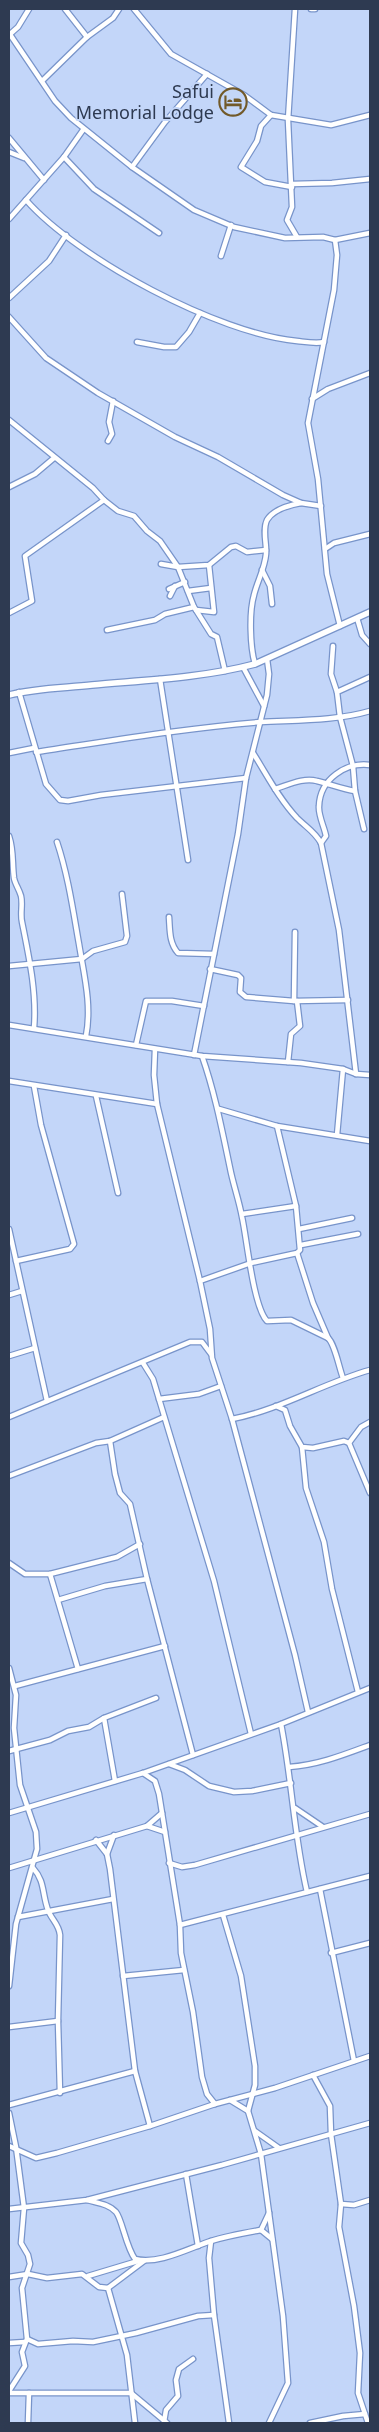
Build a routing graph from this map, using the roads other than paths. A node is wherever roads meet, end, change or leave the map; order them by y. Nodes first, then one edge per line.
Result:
1 (29, 9) edge
2 (65, 9) edge
3 (119, 9) edge
4 (134, 9) edge
5 (295, 9) edge
6 (311, 9) edge
7 (315, 9) edge
8 (9, 34) edge
9 (87, 37) junction
10 (207, 74) junction
11 (42, 81) junction
12 (370, 114) edge
13 (271, 115) junction
14 (288, 120) junction
15 (83, 130) junction
16 (9, 138) edge
17 (9, 152) edge
18 (64, 157) junction
19 (26, 158) junction
20 (132, 167) junction
21 (370, 179) edge
22 (44, 180) junction
23 (292, 185) junction
24 (26, 200) junction
25 (9, 218) edge
26 (231, 226) junction
27 (159, 233) dead end
28 (370, 233) edge
29 (66, 235) junction
30 (297, 237) junction
31 (335, 240) junction
32 (221, 256) dead end
33 (9, 298) edge
34 (200, 313) junction
35 (9, 317) edge
36 (137, 342) dead end
37 (324, 342) junction
38 (370, 373) edge
39 (312, 399) junction
40 (113, 401) junction
41 (9, 420) edge
42 (108, 441) dead end
43 (54, 458) junction
44 (9, 488) edge
45 (104, 500) junction
46 (301, 503) junction
47 (320, 506) junction
48 (370, 534) edge
49 (325, 549) junction
50 (266, 550) junction
51 (161, 564) dead end
52 (208, 565) junction
53 (178, 567) junction
54 (262, 570) junction
55 (185, 582) junction
56 (175, 586) junction
57 (212, 588) junction
58 (169, 589) dead end
59 (188, 591) junction
60 (170, 596) dead end
61 (272, 604) dead end
62 (195, 609) junction
63 (210, 612) junction
64 (370, 612) edge
65 (9, 613) edge
66 (357, 618) junction
67 (206, 625) junction
68 (340, 626) junction
69 (108, 630) dead end
70 (370, 644) edge
71 (334, 646) dead end
72 (268, 659) junction
73 (255, 664) junction
74 (243, 667) junction
75 (225, 671) junction
76 (370, 677) edge
77 (160, 679) junction
78 (19, 692) junction
79 (337, 692) junction
80 (9, 695) edge
81 (264, 706) junction
82 (370, 712) edge
83 (340, 717) junction
84 (261, 722) junction
85 (169, 733) junction
86 (35, 750) junction
87 (9, 753) edge
88 (253, 753) junction
89 (370, 765) edge
90 (353, 766) junction
91 (246, 778) junction
92 (327, 784) junction
93 (176, 786) junction
94 (275, 789) junction
95 (355, 791) junction
96 (364, 828) dead end
97 (9, 836) edge
98 (57, 842) dead end
99 (321, 844) junction
100 (188, 860) dead end
101 (122, 894) dead end
102 (169, 916) dead end
103 (295, 932) dead end
104 (214, 954) junction
105 (82, 959) junction
106 (31, 964) junction
107 (9, 966) edge
108 (210, 970) junction
109 (348, 1000) junction
110 (296, 1001) junction
111 (204, 1006) junction
112 (9, 1025) edge
113 (34, 1028) junction
114 (86, 1036) junction
115 (136, 1045) junction
116 (155, 1049) junction
117 (194, 1055) junction
118 (202, 1056) junction
119 (288, 1062) junction
120 (343, 1069) junction
121 (356, 1074) junction
122 (370, 1075) edge
123 (9, 1081) edge
124 (34, 1086) junction
125 (96, 1096) junction
126 (157, 1104) junction
127 (219, 1109) junction
128 (278, 1126) junction
129 (337, 1135) junction
130 (370, 1141) edge
131 (118, 1193) dead end
132 (296, 1206) junction
133 (242, 1214) junction
134 (352, 1218) dead end
135 (9, 1229) edge
136 (299, 1229) junction
137 (358, 1234) dead end
138 (301, 1245) junction
139 (297, 1253) junction
140 (16, 1261) junction
141 (250, 1263) junction
142 (200, 1281) junction
143 (22, 1291) junction
144 (9, 1295) edge
145 (328, 1338) junction
146 (35, 1348) junction
147 (9, 1356) edge
148 (212, 1358) junction
149 (143, 1363) junction
150 (370, 1370) edge
151 (343, 1378) junction
152 (221, 1386) junction
153 (158, 1399) junction
154 (47, 1401) junction
155 (276, 1406) junction
156 (9, 1417) edge
157 (164, 1417) junction
158 (232, 1419) junction
159 (370, 1422) edge
160 (110, 1441) junction
161 (349, 1443) junction
162 (302, 1446) junction
163 (9, 1476) edge
164 (370, 1493) edge
165 (140, 1544) junction
166 (9, 1563) edge
167 (50, 1574) junction
168 (148, 1579) junction
169 (58, 1600) junction
170 (165, 1646) junction
171 (9, 1668) edge
172 (78, 1669) junction
173 (15, 1686) junction
174 (370, 1688) edge
175 (358, 1692) junction
176 (156, 1698) dead end
177 (308, 1712) junction
178 (104, 1718) junction
179 (281, 1724) junction
180 (251, 1734) junction
181 (370, 1745) edge
182 (17, 1748) junction
183 (9, 1751) edge
184 (193, 1755) junction
185 (167, 1764) junction
186 (289, 1767) junction
187 (143, 1773) junction
188 (115, 1781) junction
189 (291, 1783) junction
190 (29, 1808) junction
191 (295, 1808) junction
192 (162, 1813) junction
193 (9, 1814) edge
194 (370, 1814) edge
195 (147, 1826) junction
196 (323, 1827) junction
197 (165, 1832) junction
198 (115, 1834) junction
199 (296, 1834) junction
200 (96, 1840) junction
201 (107, 1854) junction
202 (35, 1860) junction
203 (169, 1863) junction
204 (9, 1868) edge
205 (32, 1868) junction
206 (370, 1876) edge
207 (320, 1888) junction
208 (307, 1892) junction
209 (113, 1899) junction
210 (48, 1912) junction
211 (223, 1915) junction
212 (18, 1917) junction
213 (180, 1925) junction
214 (370, 1943) edge
215 (331, 1953) junction
216 (184, 1970) junction
217 (122, 1976) junction
218 (9, 1979) edge
219 (9, 1986) edge
220 (58, 2021) junction
221 (9, 2027) edge
222 (370, 2056) edge
223 (354, 2061) junction
224 (135, 2071) junction
225 (313, 2075) junction
226 (60, 2093) junction
227 (253, 2093) junction
228 (230, 2100) junction
229 (215, 2104) junction
230 (9, 2105) edge
231 (248, 2111) junction
232 (9, 2113) edge
233 (370, 2123) edge
234 (150, 2126) junction
235 (255, 2131) junction
236 (331, 2134) junction
237 (9, 2146) edge
238 (16, 2147) junction
239 (279, 2148) junction
240 (261, 2154) junction
241 (186, 2174) junction
242 (87, 2200) junction
243 (370, 2200) edge
244 (341, 2204) junction
245 (24, 2208) junction
246 (9, 2209) edge
247 (269, 2214) junction
248 (261, 2230) junction
249 (272, 2239) junction
250 (211, 2241) junction
251 (198, 2246) junction
252 (142, 2260) junction
253 (28, 2274) junction
254 (88, 2276) junction
255 (9, 2277) edge
256 (108, 2288) junction
257 (214, 2315) junction
258 (120, 2337) junction
259 (26, 2340) junction
260 (9, 2342) edge
261 (193, 2359) dead end
262 (9, 2392) edge
263 (29, 2393) junction
264 (131, 2393) junction
265 (365, 2414) junction
266 (166, 2422) edge
267 (28, 2423) edge
268 (135, 2423) edge
269 (229, 2423) edge
270 (269, 2423) edge
271 (310, 2423) edge
272 (368, 2423) edge

1 - 8 street
2 - 9 street
3 - 9 street
4 - 10 street
5 - 14 street
6 - 7 street
8 - 11 street
9 - 11 street
10 - 13 street
10 - 20 street
11 - 15 street
12 - 14 street
13 - 14 street
13 - 23 street
14 - 23 street
15 - 18 street
15 - 20 street
16 - 19 street
17 - 19 street
18 - 22 street
18 - 27 street
19 - 22 street
20 - 26 street
21 - 23 street
22 - 24 street
23 - 30 street
24 - 25 street
24 - 29 street
26 - 30 street
26 - 32 street
28 - 31 street
29 - 33 street
29 - 34 street
30 - 31 street
31 - 37 street
34 - 36 street
34 - 37 street
35 - 40 street
37 - 39 street
38 - 39 street
39 - 47 street
40 - 42 street
40 - 46 street
41 - 43 street
43 - 44 street
43 - 45 street
45 - 53 street
45 - 65 street
46 - 47 street
46 - 50 street
47 - 49 street
48 - 49 street
49 - 68 street
50 - 52 street
50 - 54 street
51 - 53 street
52 - 53 street
52 - 57 street
53 - 55 street
54 - 61 street
54 - 73 street
55 - 56 street
55 - 59 street
56 - 58 street
56 - 60 street
57 - 59 street
57 - 63 street
59 - 62 street
62 - 63 street
62 - 67 street
62 - 69 street
63 - 67 street
64 - 66 street
66 - 68 street
66 - 70 street
67 - 75 street
68 - 72 street
71 - 79 street
72 - 73 street
72 - 81 street
73 - 74 street
74 - 75 street
74 - 81 street
75 - 77 street
76 - 79 street
77 - 78 street
77 - 85 street
78 - 80 street
78 - 86 street
79 - 83 street
81 - 84 street
82 - 83 street
83 - 84 street
83 - 90 street
84 - 85 street
84 - 88 street
85 - 86 street
85 - 93 street
86 - 87 street
86 - 93 street
88 - 91 street
88 - 94 street
89 - 90 street
90 - 92 street
90 - 95 street
91 - 93 street
91 - 104 street
92 - 94 street
92 - 95 street
92 - 99 street
93 - 100 street
94 - 99 street
95 - 96 street
97 - 106 street
98 - 105 street
99 - 109 street
101 - 105 street
102 - 104 street
103 - 110 street
104 - 108 street
105 - 106 street
105 - 114 street
106 - 107 street
106 - 113 street
108 - 110 street
108 - 111 street
109 - 110 street
109 - 121 street
110 - 119 street
111 - 115 street
111 - 117 street
112 - 113 street
113 - 114 street
114 - 115 street
115 - 116 street
116 - 117 street
116 - 126 street
117 - 118 street
118 - 119 street
118 - 127 street
119 - 120 street
120 - 121 street
120 - 129 street
121 - 122 street
123 - 124 street
124 - 125 street
124 - 140 street
125 - 126 street
125 - 131 street
126 - 142 street
127 - 128 street
127 - 133 street
128 - 129 street
128 - 132 street
129 - 130 street
132 - 133 street
132 - 136 street
133 - 141 street
134 - 136 street
135 - 140 street
136 - 138 street
137 - 138 street
138 - 139 street
139 - 141 street
139 - 145 street
140 - 143 street
141 - 142 street
141 - 145 street
142 - 148 street
143 - 144 street
143 - 146 street
145 - 151 street
146 - 147 street
146 - 154 street
148 - 149 street
148 - 152 street
149 - 153 street
149 - 154 street
150 - 151 street
151 - 155 street
152 - 153 street
152 - 158 street
153 - 157 street
154 - 156 street
155 - 158 street
155 - 162 street
157 - 160 street
157 - 180 street
158 - 177 street
159 - 161 street
160 - 163 street
160 - 165 street
161 - 162 street
161 - 164 street
162 - 175 street
165 - 167 street
165 - 168 street
166 - 167 street
167 - 169 street
168 - 169 street
168 - 170 street
169 - 172 street
170 - 172 street
170 - 184 street
171 - 173 street
172 - 173 street
173 - 182 street
174 - 175 street
175 - 177 street
176 - 178 street
177 - 179 street
178 - 182 street
178 - 188 street
179 - 180 street
179 - 186 street
180 - 184 street
181 - 186 street
182 - 183 street
182 - 190 street
184 - 185 street
185 - 187 street
185 - 189 street
186 - 189 street
187 - 188 street
187 - 192 street
188 - 190 street
189 - 191 street
190 - 193 street
190 - 202 street
191 - 196 street
191 - 199 street
192 - 195 street
192 - 197 street
194 - 196 street
195 - 197 street
195 - 198 street
196 - 199 street
197 - 203 street
198 - 200 street
198 - 201 street
199 - 203 street
199 - 208 street
200 - 201 street
200 - 202 street
201 - 209 street
202 - 204 street
202 - 205 street
203 - 213 street
205 - 210 street
205 - 212 street
206 - 207 street
207 - 208 street
207 - 215 street
208 - 211 street
209 - 210 street
209 - 217 street
210 - 212 street
210 - 220 street
211 - 213 street
211 - 227 street
212 - 218 street
213 - 216 street
214 - 215 street
215 - 223 street
216 - 217 street
216 - 229 street
217 - 224 street
218 - 219 street
220 - 221 street
220 - 226 street
222 - 223 street
223 - 225 street
224 - 226 street
224 - 234 street
225 - 227 street
225 - 236 street
226 - 230 street
227 - 228 street
227 - 231 street
228 - 229 street
228 - 231 street
229 - 234 street
231 - 235 street
232 - 238 street
233 - 236 street
234 - 238 street
235 - 239 street
235 - 240 street
236 - 239 street
236 - 244 street
237 - 238 street
238 - 245 street
239 - 240 street
240 - 241 street
240 - 247 street
241 - 242 street
241 - 251 street
242 - 245 street
242 - 252 street
243 - 244 street
244 - 265 street
245 - 246 street
245 - 253 street
247 - 248 street
247 - 249 street
248 - 249 street
248 - 250 street
249 - 270 street
250 - 251 street
250 - 257 street
251 - 252 street
252 - 254 street
252 - 256 street
253 - 254 street
253 - 255 street
253 - 259 street
254 - 256 street
256 - 258 street
257 - 258 street
257 - 269 street
258 - 259 street
258 - 264 street
259 - 260 street
259 - 262 street
261 - 266 street
262 - 263 street
263 - 264 street
263 - 267 street
264 - 266 street
264 - 268 street
265 - 271 street
265 - 272 street

